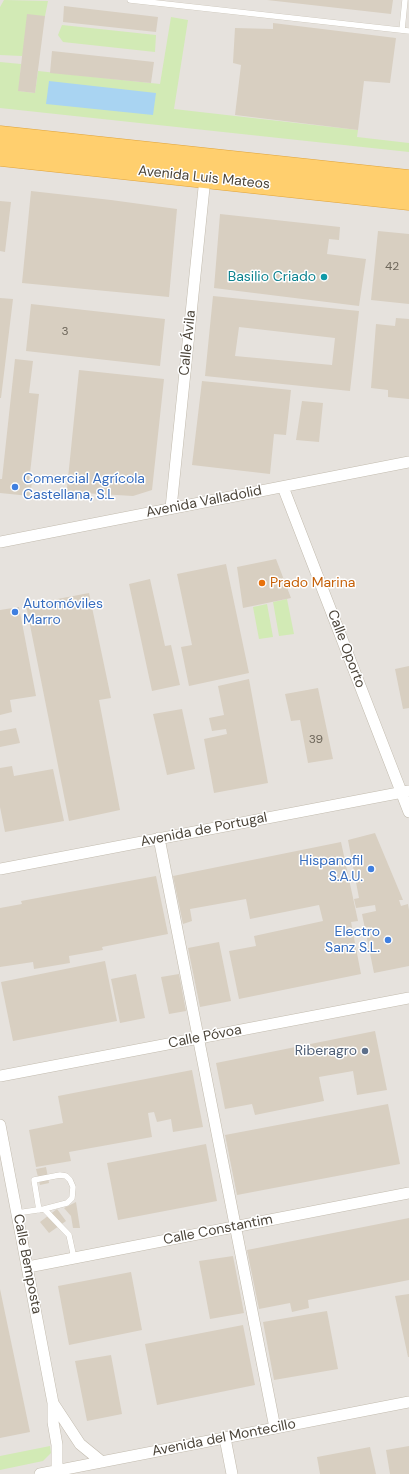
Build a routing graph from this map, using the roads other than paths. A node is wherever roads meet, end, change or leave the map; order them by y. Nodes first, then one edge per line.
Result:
1 (130, 0) edge
2 (405, 0) edge
3 (402, 30) junction
4 (409, 31) edge
5 (0, 136) edge
6 (0, 156) edge
7 (205, 178) junction
8 (409, 180) edge
9 (409, 200) edge
10 (409, 462) edge
11 (283, 487) junction
12 (171, 508) junction
13 (0, 542) edge
14 (405, 792) edge
15 (409, 812) edge
16 (158, 838) junction
17 (0, 869) edge
18 (409, 998) edge
19 (198, 1038) junction
20 (0, 1076) edge
21 (0, 1126) edge
22 (409, 1194) edge
23 (42, 1209) junction
24 (17, 1213) junction
25 (236, 1227) junction
26 (74, 1258) junction
27 (28, 1267) junction
28 (53, 1402) junction
29 (409, 1402) edge
30 (275, 1428) junction
31 (225, 1438) junction
32 (102, 1462) junction
33 (57, 1471) junction
34 (40, 1474) edge
35 (232, 1474) edge

1 - 3 lane
2 - 3 lane
3 - 4 lane
5 - 8 highway, Avenida Luis Mateos
6 - 7 highway, Avenida Luis Mateos
7 - 9 highway, Avenida Luis Mateos
7 - 12 street, Calle Ávila
10 - 11 street, Avenida Valladolid
11 - 12 street, Avenida Valladolid
11 - 14 street, Calle Oporto
12 - 13 street, Avenida Valladolid
14 - 15 street, Calle Oporto
14 - 16 street, Avenida de Portugal
16 - 17 street, Avenida de Portugal
16 - 19 street
18 - 19 street, Calle Póvoa
19 - 20 street, Calle Póvoa
19 - 25 street
21 - 24 street, Calle Bemposta
22 - 25 street, Calle Constantim
23 - 23 lane
23 - 24 lane
23 - 26 lane
24 - 27 street, Calle Bemposta
25 - 26 street, Calle Constantim
25 - 30 street
26 - 27 street, Calle Constantim
27 - 28 street, Calle Bemposta
28 - 32 street, Calle Bemposta
28 - 33 street, Calle Bemposta
29 - 30 street, Avenida del Montecillo
30 - 31 street, Avenida del Montecillo
31 - 32 street, Avenida del Montecillo
31 - 35 street
32 - 33 street, Avenida del Montecillo
33 - 34 street, Avenida del Montecillo

